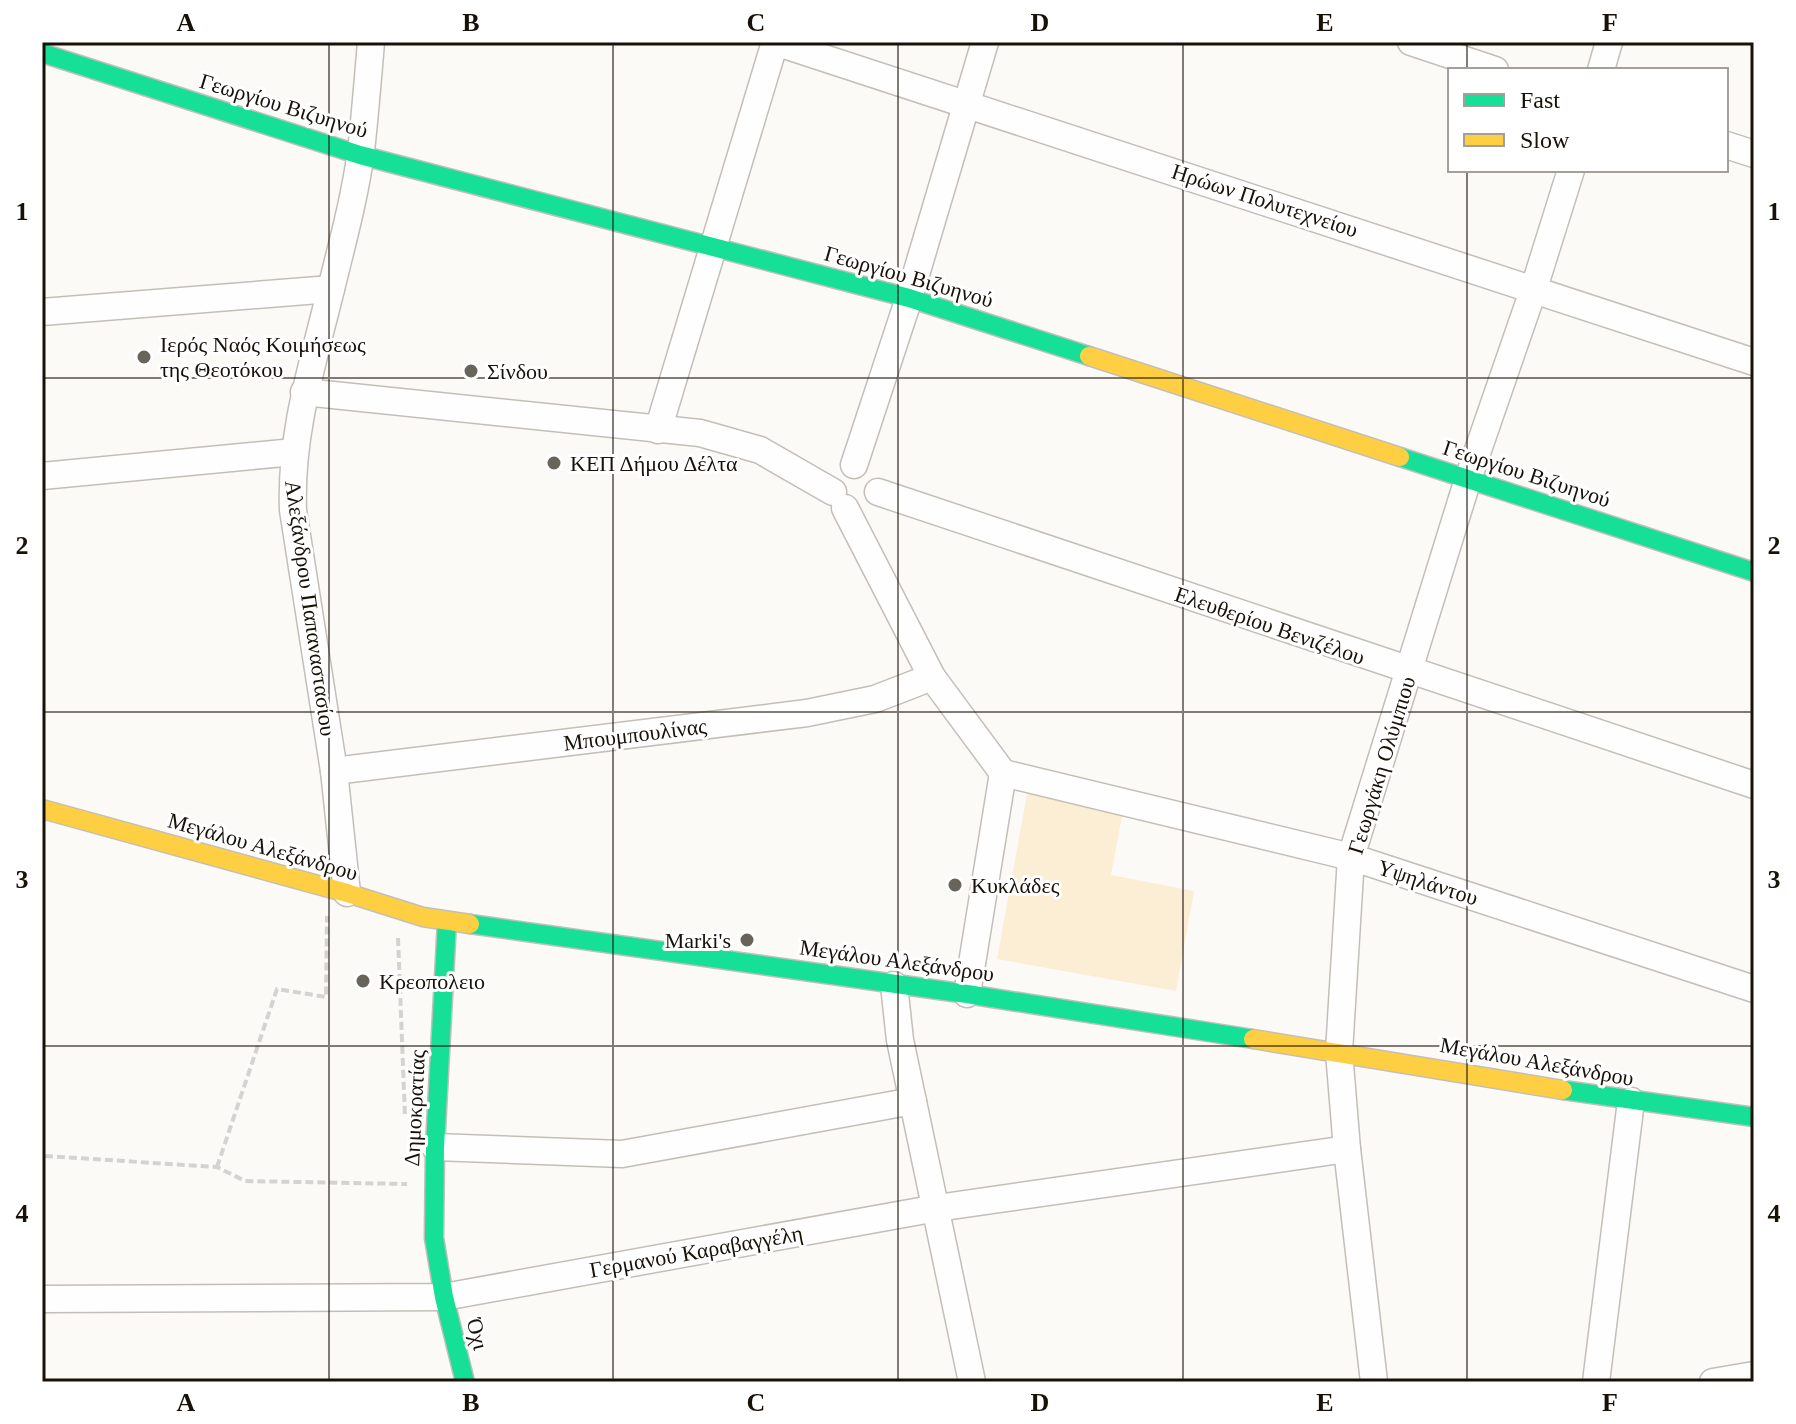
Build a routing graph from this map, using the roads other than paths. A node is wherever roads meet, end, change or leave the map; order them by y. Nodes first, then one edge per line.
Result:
1 (371, 42) edge
2 (775, 42) edge
3 (985, 42) edge
4 (1411, 42) edge
5 (1609, 42) edge
6 (42, 53) edge
7 (1489, 68) edge
8 (1602, 68) edge
9 (967, 103) junction
10 (1728, 146) edge
11 (1754, 154) edge
12 (360, 155) junction
13 (1570, 172) edge
14 (714, 246) junction
15 (1534, 288) junction
16 (331, 289) junction
17 (909, 298) junction
18 (42, 312) edge
19 (1754, 362) edge
20 (304, 392) junction
21 (658, 430) junction
22 (294, 452) junction
23 (854, 465) junction
24 (42, 476) edge
25 (1468, 479) junction
26 (878, 492) junction
27 (839, 500) junction
28 (1754, 572) edge
29 (1409, 672) junction
30 (932, 677) junction
31 (334, 771) junction
32 (1003, 773) junction
33 (1754, 785) edge
34 (42, 809) edge
35 (1351, 857) junction
36 (337, 899) junction
37 (447, 921) junction
38 (894, 985) junction
39 (1754, 989) edge
40 (967, 994) junction
41 (1339, 1052) junction
42 (913, 1101) junction
43 (1631, 1101) junction
44 (1754, 1117) edge
45 (435, 1147) junction
46 (1347, 1149) junction
47 (937, 1208) junction
48 (444, 1297) junction
49 (42, 1299) edge
50 (1754, 1375) edge
51 (465, 1382) edge
52 (972, 1382) edge
53 (1374, 1382) edge
54 (1596, 1382) edge
55 (1713, 1382) edge

1 - 12 street, Αλεξάνδρου Παπαναστασίου
2 - 9 street, Ηρώων Πολυτεχνείου
2 - 14 street
3 - 9 street
4 - 7 street
5 - 8 street
6 - 12 street, Γεωργίου Βιζυηνού
9 - 15 street, Ηρώων Πολυτεχνείου
9 - 17 street
10 - 11 street
12 - 14 street, Γεωργίου Βιζυηνού
12 - 16 street, Αλεξάνδρου Παπαναστασίου
13 - 15 street, Γεωργάκη Ολύμπιου
14 - 17 street, Γεωργίου Βιζυηνού
14 - 21 street
15 - 19 street, Ηρώων Πολυτεχνείου
15 - 25 street, Γεωργάκη Ολύμπιου
16 - 18 street
16 - 20 street, Αλεξάνδρου Παπαναστασίου
17 - 23 street
17 - 25 street, Γεωργίου Βιζυηνού
20 - 21 street
20 - 22 street, Αλεξάνδρου Παπαναστασίου
21 - 27 street
22 - 24 street
22 - 31 street, Αλεξάνδρου Παπαναστασίου
23 - 26 street
23 - 27 street
25 - 28 street, Γεωργίου Βιζυηνού
25 - 29 street, Γεωργάκη Ολύμπιου
26 - 27 street
26 - 29 street, Ελευθερίου Βενιζέλου
27 - 30 street
29 - 33 street, Ελευθερίου Βενιζέλου
29 - 35 street, Γεωργάκη Ολύμπιου
30 - 31 street, Μπουμπουλίνας
30 - 32 street
31 - 36 street, Αλεξάνδρου Παπαναστασίου
32 - 35 street, Υψηλάντου
32 - 40 street
34 - 36 street, Μεγάλου Αλεξάνδρου
35 - 39 street, Υψηλάντου
35 - 41 street, Γεωργάκη Ολύμπιου
36 - 37 street, Μεγάλου Αλεξάνδρου
37 - 38 street, Μεγάλου Αλεξάνδρου
37 - 45 street, Δημοκρατίας
38 - 40 street, Μεγάλου Αλεξάνδρου
38 - 42 street
40 - 41 street, Μεγάλου Αλεξάνδρου
41 - 43 street, Μεγάλου Αλεξάνδρου
41 - 46 street, Γεωργάκη Ολύμπιου
42 - 45 street
42 - 47 street
43 - 44 street, Μεγάλου Αλεξάνδρου
43 - 54 street
45 - 48 street, Δημοκρατίας
46 - 47 street, Γερμανού Καραβαγγέλη
46 - 53 street, Γεωργάκη Ολύμπιου
47 - 48 street, Γερμανού Καραβαγγέλη
47 - 52 street
48 - 49 street, Γερμανού Καραβαγγέλη
48 - 51 street, Όχι
50 - 55 street

